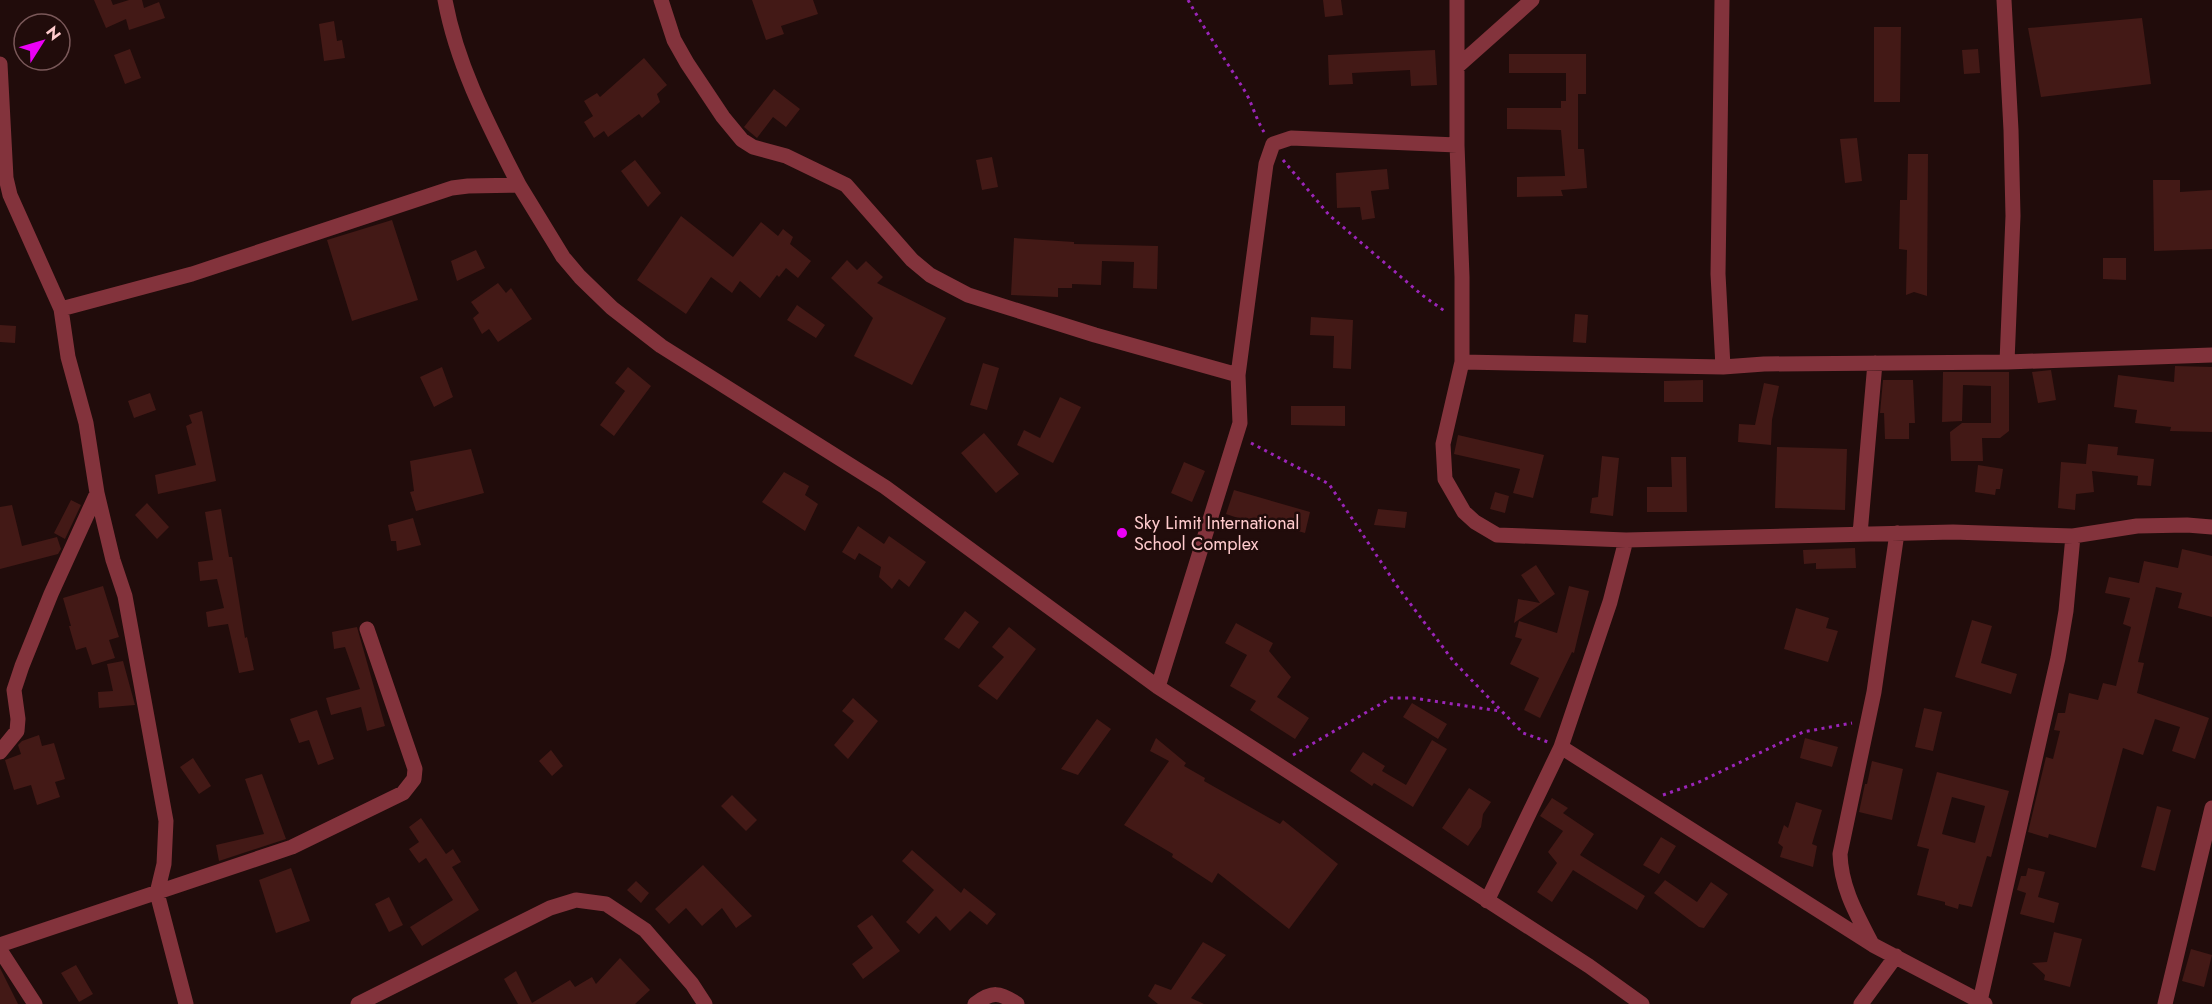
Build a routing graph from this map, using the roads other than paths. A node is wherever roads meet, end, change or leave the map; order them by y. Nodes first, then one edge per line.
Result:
1 (445, 0) edge
2 (661, 0) edge
3 (1457, 0) edge
4 (1532, 0) edge
5 (1722, 0) edge
6 (2004, 0) edge
7 (0, 66) edge
8 (1458, 66) junction
9 (1457, 145) junction
10 (519, 185) junction
11 (61, 309) junction
12 (2212, 356) edge
13 (1462, 362) junction
14 (2007, 362) junction
15 (1875, 363) junction
16 (1723, 367) junction
17 (1238, 375) junction
18 (98, 493) junction
19 (2212, 527) edge
20 (1897, 533) junction
21 (1860, 534) junction
22 (2073, 536) junction
23 (1626, 540) junction
24 (367, 629) dead end
25 (1158, 687) junction
26 (1561, 747) junction
27 (0, 752) edge
28 (2212, 808) edge
29 (157, 893) junction
30 (1488, 901) junction
31 (0, 945) edge
32 (1873, 945) junction
33 (0, 950) edge
34 (1896, 956) junction
35 (1982, 1002) edge
36 (35, 1004) edge
37 (186, 1004) edge
38 (358, 1004) edge
39 (705, 1004) edge
40 (975, 1004) edge
41 (1017, 1004) edge
42 (1642, 1004) edge
43 (1861, 1004) edge
44 (2165, 1004) edge

1 - 10 street
2 - 17 street
3 - 8 street
4 - 8 street
5 - 16 street
6 - 14 street
7 - 11 street
8 - 9 street
9 - 13 street
9 - 17 street
10 - 11 street
10 - 25 street
11 - 18 street
12 - 14 street
13 - 16 street
13 - 23 street
14 - 15 street
15 - 16 street
15 - 21 street
17 - 25 street
18 - 27 street
18 - 29 street
19 - 22 street
20 - 21 street
20 - 22 street
20 - 32 street
21 - 23 street
22 - 35 street
23 - 26 street
24 - 29 street
25 - 30 street
26 - 30 street
26 - 32 street
28 - 44 street
29 - 31 street
29 - 37 street
30 - 42 street
32 - 34 street
33 - 36 street
34 - 35 street
34 - 43 street
38 - 39 street
40 - 41 street

